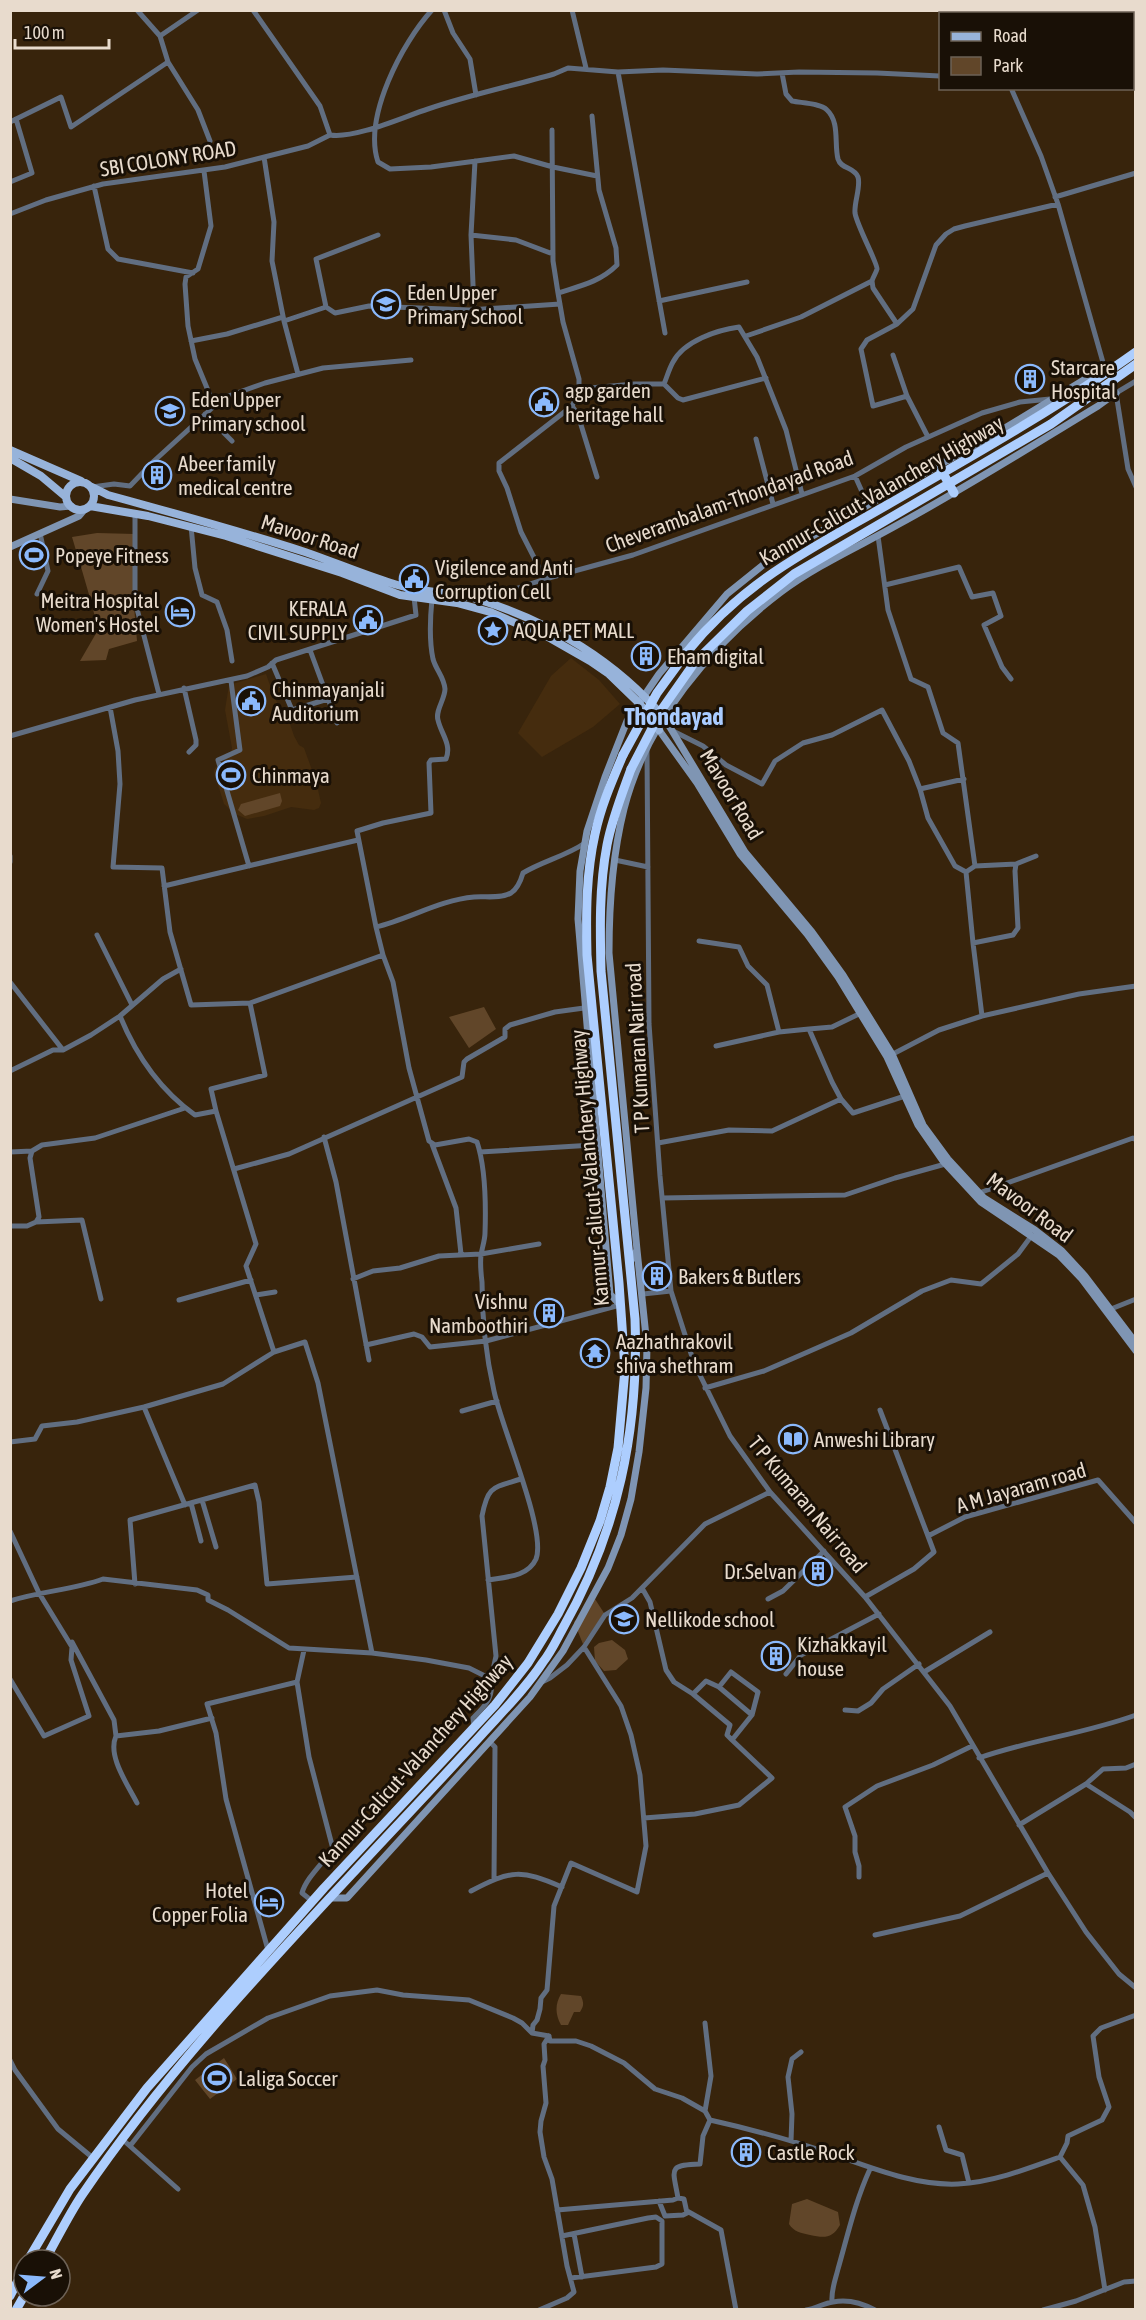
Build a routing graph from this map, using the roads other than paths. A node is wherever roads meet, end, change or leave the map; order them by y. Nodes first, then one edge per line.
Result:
1 (137, 10) edge
2 (185, 10) edge
3 (198, 10) edge
4 (253, 10) edge
5 (432, 10) edge
6 (444, 10) edge
7 (572, 10) edge
8 (189, 16) junction
9 (160, 36) junction
10 (168, 62) junction
11 (586, 68) junction
12 (618, 72) junction
13 (782, 73) junction
14 (939, 76) edge
15 (1012, 90) edge
16 (476, 95) junction
17 (592, 116) dead end
18 (14, 120) edge
19 (375, 128) junction
20 (552, 130) dead end
21 (330, 135) junction
22 (210, 141) dead end
23 (264, 157) junction
24 (475, 161) junction
25 (554, 167) junction
26 (204, 171) junction
27 (1136, 173) edge
28 (597, 176) junction
29 (10, 182) edge
30 (94, 186) junction
31 (1055, 197) junction
32 (1058, 204) junction
33 (10, 214) edge
34 (378, 235) dead end
35 (471, 235) junction
36 (553, 254) junction
37 (193, 273) junction
38 (872, 281) junction
39 (747, 282) dead end
40 (558, 293) junction
41 (659, 301) junction
42 (560, 304) junction
43 (326, 306) junction
44 (474, 309) junction
45 (284, 319) junction
46 (897, 324) junction
47 (665, 333) dead end
48 (746, 336) junction
49 (191, 341) junction
50 (1136, 352) edge
51 (893, 355) dead end
52 (411, 360) dead end
53 (1136, 364) edge
54 (1106, 373) junction
55 (298, 374) junction
56 (766, 378) junction
57 (1136, 381) edge
58 (664, 384) junction
59 (579, 389) junction
60 (1116, 393) junction
61 (907, 396) junction
62 (1052, 399) junction
63 (214, 405) junction
64 (572, 406) junction
65 (205, 414) junction
66 (928, 437) junction
67 (756, 439) dead end
68 (232, 441) dead end
69 (10, 450) edge
70 (10, 458) edge
71 (941, 469) junction
72 (855, 476) junction
73 (597, 477) dead end
74 (81, 481) junction
75 (92, 487) junction
76 (1136, 487) edge
77 (952, 489) junction
78 (802, 494) junction
79 (66, 497) junction
80 (10, 499) edge
81 (773, 504) junction
82 (868, 505) junction
83 (71, 507) junction
84 (87, 508) junction
85 (135, 514) junction
86 (191, 526) junction
87 (40, 533) junction
88 (878, 536) junction
89 (10, 547) edge
90 (545, 579) junction
91 (885, 585) junction
92 (37, 594) dead end
93 (414, 597) junction
94 (432, 599) junction
95 (479, 604) junction
96 (310, 650) junction
97 (232, 661) dead end
98 (272, 663) junction
99 (1011, 679) dead end
100 (231, 681) junction
101 (184, 688) junction
102 (159, 694) junction
103 (644, 695) junction
104 (328, 699) junction
105 (639, 702) junction
106 (110, 707) junction
107 (665, 719) junction
108 (337, 723) dead end
109 (659, 730) junction
110 (671, 731) junction
111 (10, 736) edge
112 (652, 742) junction
113 (671, 747) junction
114 (647, 751) junction
115 (189, 753) dead end
116 (964, 779) junction
117 (920, 789) junction
118 (358, 840) junction
119 (585, 843) junction
120 (10, 856) edge
121 (1036, 856) dead end
122 (615, 860) junction
123 (10, 862) edge
124 (1016, 864) junction
125 (249, 866) junction
126 (975, 866) junction
127 (648, 867) junction
128 (966, 872) junction
129 (164, 886) junction
130 (376, 927) junction
131 (97, 935) dead end
132 (699, 941) dead end
133 (973, 943) junction
134 (383, 955) junction
135 (181, 969) junction
136 (10, 982) edge
137 (1136, 986) edge
138 (250, 1003) junction
139 (132, 1005) junction
140 (584, 1008) junction
141 (861, 1013) junction
142 (120, 1016) junction
143 (982, 1016) junction
144 (809, 1029) junction
145 (779, 1032) junction
146 (716, 1046) dead end
147 (63, 1050) junction
148 (890, 1056) junction
149 (10, 1071) edge
150 (416, 1095) junction
151 (904, 1096) junction
152 (841, 1099) junction
153 (185, 1108) junction
154 (216, 1111) junction
155 (324, 1137) junction
156 (1136, 1140) edge
157 (432, 1143) junction
158 (658, 1143) junction
159 (593, 1145) dead end
160 (32, 1151) junction
161 (10, 1152) edge
162 (480, 1152) junction
163 (948, 1164) junction
164 (234, 1169) junction
165 (979, 1193) junction
166 (662, 1198) junction
167 (36, 1222) junction
168 (10, 1226) edge
169 (1032, 1235) junction
170 (539, 1244) dead end
171 (637, 1250) junction
172 (461, 1254) junction
173 (481, 1254) junction
174 (629, 1263) junction
175 (353, 1279) junction
176 (251, 1280) junction
177 (671, 1291) junction
178 (275, 1292) dead end
179 (643, 1294) junction
180 (255, 1295) junction
181 (101, 1299) dead end
182 (1136, 1299) edge
183 (179, 1300) dead end
184 (620, 1305) junction
185 (1111, 1310) junction
186 (486, 1341) junction
187 (1136, 1343) edge
188 (366, 1345) junction
189 (1136, 1351) edge
190 (274, 1352) junction
191 (369, 1360) dead end
192 (705, 1388) junction
193 (497, 1401) junction
194 (144, 1407) junction
195 (880, 1410) dead end
196 (462, 1411) dead end
197 (10, 1442) edge
198 (521, 1479) junction
199 (770, 1492) junction
200 (202, 1500) junction
201 (188, 1504) junction
202 (1136, 1523) edge
203 (10, 1531) edge
204 (928, 1536) junction
205 (201, 1541) dead end
206 (216, 1546) dead end
207 (824, 1551) junction
208 (357, 1577) junction
209 (488, 1580) junction
210 (135, 1584) junction
211 (642, 1588) junction
212 (40, 1592) junction
213 (865, 1597) junction
214 (768, 1599) dead end
215 (10, 1601) edge
216 (879, 1614) junction
217 (990, 1632) dead end
218 (584, 1647) junction
219 (304, 1650) junction
220 (372, 1653) junction
221 (919, 1664) junction
222 (924, 1672) junction
223 (786, 1674) dead end
224 (10, 1679) edge
225 (491, 1679) junction
226 (297, 1682) junction
227 (540, 1683) junction
228 (719, 1687) junction
229 (693, 1695) junction
230 (845, 1710) dead end
231 (752, 1715) junction
232 (1136, 1715) edge
233 (212, 1718) junction
234 (474, 1726) junction
235 (116, 1736) junction
236 (732, 1740) junction
237 (490, 1742) junction
238 (972, 1746) junction
239 (979, 1758) junction
240 (1136, 1764) edge
241 (1086, 1784) junction
242 (137, 1803) dead end
243 (644, 1818) junction
244 (1136, 1818) edge
245 (1019, 1825) junction
246 (1048, 1873) junction
247 (859, 1877) dead end
248 (494, 1879) junction
249 (562, 1887) junction
250 (471, 1891) dead end
251 (329, 1898) junction
252 (312, 1901) junction
253 (875, 1935) dead end
254 (268, 1950) junction
255 (1136, 1988) edge
256 (1136, 2015) edge
257 (705, 2023) dead end
258 (532, 2033) junction
259 (549, 2036) junction
260 (801, 2052) dead end
261 (10, 2060) edge
262 (705, 2111) junction
263 (710, 2120) junction
264 (939, 2127) dead end
265 (791, 2141) junction
266 (126, 2143) junction
267 (1060, 2157) junction
268 (93, 2158) junction
269 (870, 2169) junction
270 (969, 2183) junction
271 (178, 2189) dead end
272 (678, 2198) junction
273 (659, 2201) junction
274 (556, 2210) junction
275 (687, 2211) junction
276 (574, 2234) junction
277 (562, 2236) junction
278 (35, 2248) edge
279 (52, 2248) edge
280 (582, 2277) junction
281 (571, 2278) junction
282 (1136, 2281) edge
283 (1105, 2290) junction
284 (1076, 2301) junction
285 (832, 2302) junction
286 (539, 2310) edge
287 (736, 2310) edge
288 (806, 2310) edge
289 (875, 2310) edge
290 (1043, 2310) edge
291 (1079, 2310) edge

1 - 9 street
2 - 8 street
3 - 8 street
4 - 21 street
5 - 19 street
6 - 16 street
7 - 11 street
8 - 9 street
9 - 10 street
10 - 18 street
10 - 22 street
11 - 12 street, SBI COLONY ROAD
11 - 16 street, SBI COLONY ROAD
12 - 13 street, SBI COLONY ROAD
12 - 41 street
13 - 14 street, SBI COLONY ROAD
13 - 38 street
15 - 31 street
16 - 19 street, SBI COLONY ROAD
17 - 28 street
18 - 29 street
19 - 21 street, SBI COLONY ROAD
19 - 24 street
20 - 25 street
21 - 23 street, SBI COLONY ROAD
23 - 26 street, SBI COLONY ROAD
23 - 45 street
24 - 25 street
24 - 35 street
25 - 28 street
25 - 36 street
26 - 30 street, SBI COLONY ROAD
26 - 37 street
27 - 31 street
28 - 40 street
30 - 33 street, SBI COLONY ROAD
30 - 37 street
31 - 32 street
32 - 46 street
32 - 54 street
34 - 43 street
35 - 36 street
35 - 44 street
36 - 40 street
37 - 49 street
38 - 46 street
38 - 48 street
39 - 41 street
40 - 42 street
41 - 47 street
42 - 44 street
42 - 59 street
43 - 44 street
43 - 45 street
45 - 49 street
45 - 55 street
46 - 61 street
48 - 56 street
48 - 58 street
49 - 63 street
50 - 54 highway, Kannur-Calicut-Valanchery Highway
51 - 61 street
52 - 55 street
53 - 77 highway, Kannur-Calicut-Valanchery Highway
54 - 62 street
54 - 71 highway, Kannur-Calicut-Valanchery Highway
55 - 63 street
56 - 58 street
56 - 78 street
57 - 60 street
58 - 59 street
59 - 64 street
60 - 76 street
60 - 77 street
61 - 66 street
62 - 66 street, Cheverambalam-Thondayad Road
62 - 71 street
63 - 65 street
64 - 73 street
64 - 90 street
65 - 68 street
65 - 75 street
66 - 72 street, Cheverambalam-Thondayad Road
67 - 81 street
69 - 74 main road, Mavoor Road
70 - 79 main road
71 - 77 highway
71 - 82 street
71 - 184 highway, Kannur-Calicut-Valanchery Highway, bridge
72 - 78 street, Cheverambalam-Thondayad Road
72 - 82 street
74 - 75 main road, Mavoor Road
74 - 79 main road
75 - 84 main road
75 - 95 main road, Mavoor Road
77 - 88 street
77 - 174 highway, Kannur-Calicut-Valanchery Highway, bridge
78 - 81 street, Cheverambalam-Thondayad Road
79 - 83 main road
80 - 83 street
81 - 90 street, Cheverambalam-Thondayad Road
82 - 103 street
83 - 84 main road, Mavoor Road
84 - 85 main road, Mavoor Road
84 - 87 street
85 - 86 main road, Mavoor Road
85 - 102 street
86 - 93 main road, Mavoor Road
86 - 97 street
87 - 89 street
87 - 92 street
88 - 91 street
88 - 107 street
90 - 95 street, Cheverambalam-Thondayad Road
91 - 99 street
91 - 116 street
93 - 94 main road, Mavoor Road
93 - 96 street
94 - 95 main road, Mavoor Road
94 - 118 street
95 - 103 main road, Mavoor Road
95 - 105 main road, Mavoor Road
96 - 98 street
96 - 104 street
98 - 100 street
98 - 104 street
100 - 101 street
100 - 125 street
101 - 102 street
101 - 115 street
102 - 106 street
103 - 105 street
103 - 107 main road, Mavoor Road
104 - 108 street
105 - 109 main road, Mavoor Road
105 - 119 street
106 - 111 street
106 - 129 street
107 - 109 street
107 - 110 street, Mavoor Road
109 - 112 street
109 - 113 street, Mavoor Road
110 - 117 street
110 - 148 street, Mavoor Road
112 - 113 street
112 - 114 street
113 - 141 street, Mavoor Road
114 - 122 street
114 - 127 street, T P Kumaran Nair road
116 - 117 street
116 - 126 street
117 - 128 street
118 - 125 street
118 - 130 street
119 - 130 street
119 - 140 street
120 - 123 street
121 - 124 street
122 - 127 street
122 - 171 street
124 - 126 street
124 - 133 street
125 - 129 street
126 - 128 street
127 - 158 street, T P Kumaran Nair road
128 - 133 street
129 - 135 street
130 - 134 street
131 - 139 street
132 - 145 street
133 - 143 street
134 - 138 street
134 - 150 street
135 - 138 street
135 - 139 street
136 - 147 street
137 - 143 street
138 - 154 street
139 - 142 street
140 - 150 street
140 - 184 street
141 - 144 street
141 - 148 street, Mavoor Road
142 - 147 street
142 - 153 street
143 - 148 street
144 - 145 street
144 - 152 street
145 - 146 street
147 - 149 street
148 - 151 street, Mavoor Road
148 - 163 street, Mavoor Road
150 - 155 street
150 - 157 street
151 - 152 street
151 - 163 street, Mavoor Road
152 - 158 street
153 - 154 street
153 - 160 street
154 - 164 street
155 - 164 street
155 - 175 street
156 - 165 street
157 - 162 street
157 - 172 street
158 - 166 street, T P Kumaran Nair road
159 - 162 street
160 - 161 street
160 - 167 street
162 - 173 street
163 - 165 street, Mavoor Road
163 - 166 street
163 - 169 street, Mavoor Road
164 - 176 street
165 - 185 street, Mavoor Road
166 - 177 street, T P Kumaran Nair road
167 - 168 street
167 - 181 street
169 - 189 street, Mavoor Road
169 - 192 street
170 - 173 street
171 - 174 street
171 - 179 street
172 - 173 street
172 - 175 street
173 - 186 street
174 - 251 highway, Kannur-Calicut-Valanchery Highway
175 - 188 street
176 - 180 street
176 - 183 street
177 - 179 street
177 - 192 street, T P Kumaran Nair road
178 - 180 street
179 - 227 street
180 - 190 street
182 - 185 street
184 - 186 street
184 - 234 highway, Kannur-Calicut-Valanchery Highway
185 - 187 street, Mavoor Road
186 - 188 street
186 - 193 street
188 - 191 street
190 - 194 street
190 - 208 street
192 - 199 street, T P Kumaran Nair road
193 - 196 street
193 - 198 street
194 - 197 street
194 - 201 street
195 - 204 street
198 - 209 street
198 - 209 street
199 - 207 street, T P Kumaran Nair road
199 - 211 street
200 - 201 street
200 - 206 street
200 - 208 street
201 - 205 street
201 - 210 street
202 - 204 street, A M Jayaram road
203 - 212 street
204 - 213 street
207 - 213 street, T P Kumaran Nair road
207 - 214 street
208 - 220 street
209 - 225 street
210 - 212 street
210 - 219 street
211 - 218 street
211 - 229 street
212 - 215 street
212 - 224 street
212 - 235 street
213 - 216 street, T P Kumaran Nair road
216 - 221 street, T P Kumaran Nair road
216 - 223 street
217 - 222 street
218 - 227 street
218 - 243 street
219 - 220 street
219 - 226 street
220 - 225 street
221 - 222 street, T P Kumaran Nair road
221 - 230 street
222 - 238 street, T P Kumaran Nair road
225 - 234 street
226 - 233 street
226 - 252 street
227 - 237 street
228 - 229 street
228 - 231 street
228 - 231 street
229 - 236 street
231 - 236 street
232 - 239 street
233 - 235 street
233 - 254 street
234 - 252 highway, Kannur-Calicut-Valanchery Highway
235 - 242 street
236 - 243 street
237 - 248 street
237 - 251 street
238 - 239 street, T P Kumaran Nair road
238 - 247 street
239 - 245 street, T P Kumaran Nair road
240 - 241 street
241 - 244 street
241 - 245 street
243 - 249 street
245 - 246 street, T P Kumaran Nair road
246 - 253 street
246 - 255 street, T P Kumaran Nair road
248 - 249 street
248 - 250 street
249 - 258 street
251 - 266 highway, Kannur-Calicut-Valanchery Highway
252 - 254 highway, Kannur-Calicut-Valanchery Highway
254 - 268 highway, Kannur-Calicut-Valanchery Highway
256 - 267 street
257 - 262 street
258 - 259 street
258 - 266 street
259 - 262 street
259 - 274 street
260 - 265 street
261 - 268 street
262 - 263 street
263 - 265 street
263 - 272 street
264 - 270 street
265 - 269 street
266 - 271 street
266 - 279 highway, Kannur-Calicut-Valanchery Highway
267 - 270 street
267 - 283 street
268 - 278 highway, Kannur-Calicut-Valanchery Highway
269 - 270 street
269 - 285 street
272 - 273 street
272 - 275 street
273 - 274 street
273 - 275 street
274 - 277 street
275 - 287 street
276 - 277 street
276 - 280 street
276 - 280 street
277 - 281 street
280 - 281 street
281 - 286 street
282 - 283 street
283 - 284 street
284 - 290 street
284 - 291 street
285 - 288 street
285 - 289 street

